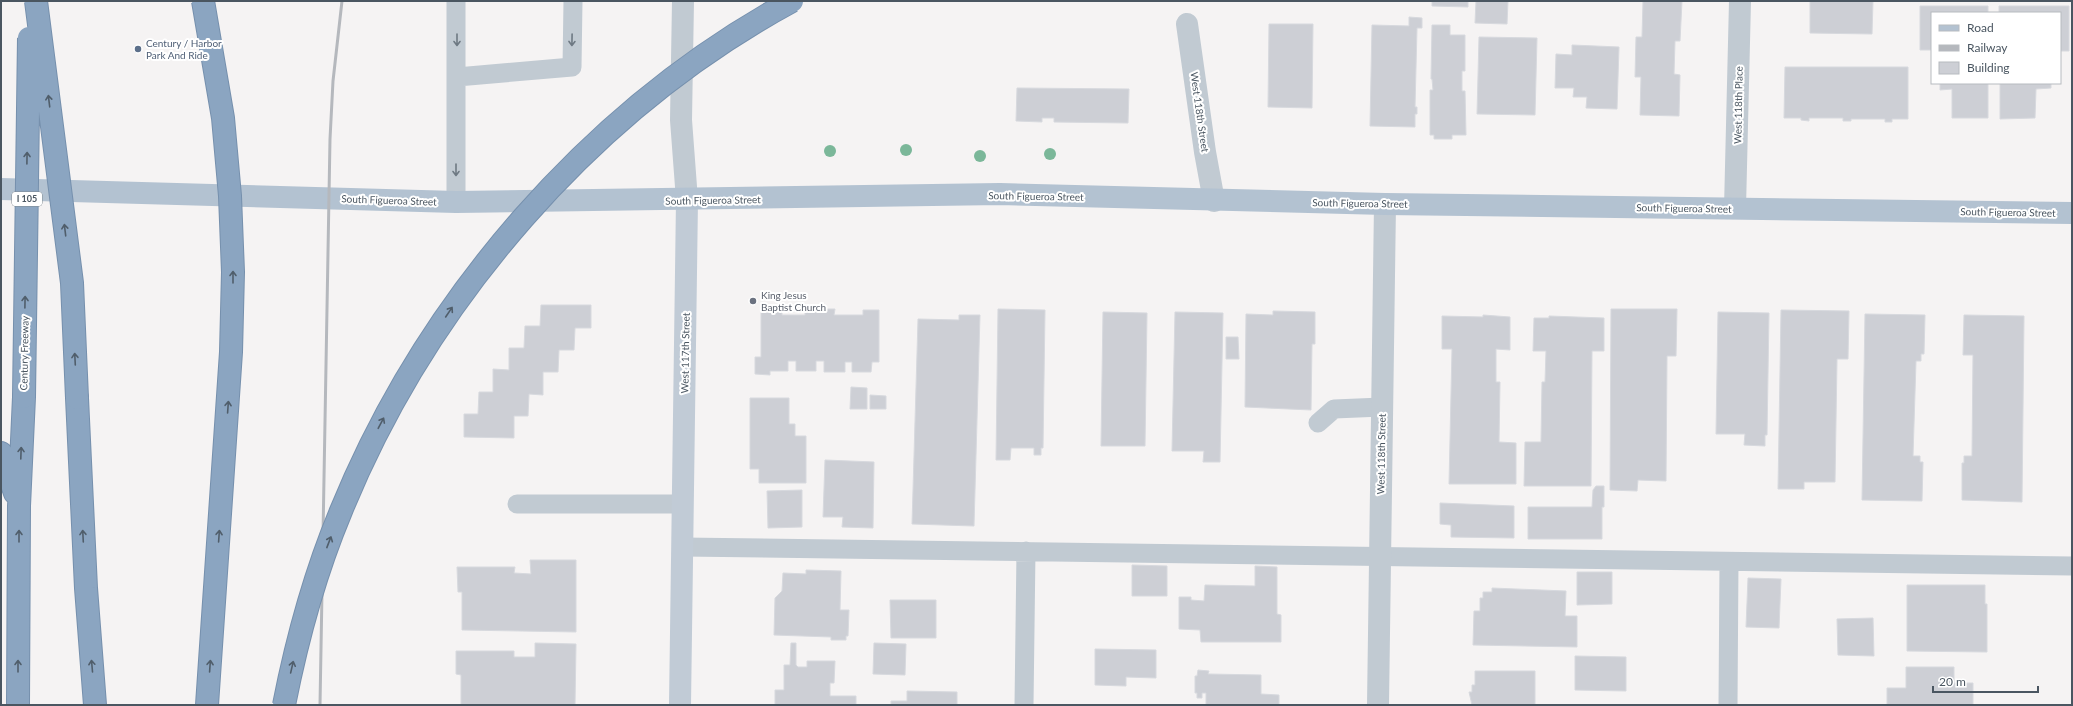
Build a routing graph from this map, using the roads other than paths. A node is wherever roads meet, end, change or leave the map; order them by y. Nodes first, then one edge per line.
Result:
1 (30, 1) edge
2 (36, 1) edge
3 (203, 1) edge
4 (456, 1) edge
5 (573, 1) edge
6 (683, 1) edge
7 (792, 1) edge
8 (1740, 1) edge
9 (1187, 24) dead end
10 (457, 76) junction
11 (1, 190) edge
12 (687, 200) junction
13 (1214, 201) junction
14 (456, 202) junction
15 (1385, 204) junction
16 (1735, 208) junction
17 (2072, 213) edge
18 (1382, 407) junction
19 (1318, 423) dead end
20 (1, 454) edge
21 (517, 504) dead end
22 (683, 504) junction
23 (19, 506) junction
24 (682, 547) junction
25 (1026, 551) junction
26 (1380, 556) junction
27 (1729, 562) junction
28 (2072, 566) edge
29 (18, 705) edge
30 (95, 705) edge
31 (207, 705) edge
32 (284, 705) edge
33 (680, 705) edge
34 (1024, 705) edge
35 (1378, 705) edge
36 (1728, 705) edge

23 -> 1 highway, Century Freeway / I 105, bridge
30 -> 2 highway, bridge
31 -> 3 highway, bridge
4 -> 10 lane
5 -> 10 lane
6 - 12 street, West 117th Street
32 -> 7 highway, bridge
8 - 16 street, West 118th Place
9 - 13 street, West 118th Street
10 -> 14 lane
11 - 14 main road, South Figueroa Street
12 - 13 main road, South Figueroa Street
12 - 14 main road, South Figueroa Street
12 - 22 street, West 117th Street
13 - 15 main road, South Figueroa Street
15 - 16 main road, South Figueroa Street
15 - 18 street, West 118th Street
16 - 17 main road, South Figueroa Street
18 - 19 lane
18 - 26 street, West 118th Street
20 - 23 highway
21 - 22 lane
22 - 24 street, West 117th Street
29 -> 23 highway, Century Freeway / I 105
24 - 25 lane
24 - 33 street, West 117th Street
25 - 26 lane
25 - 34 lane
26 - 27 lane
26 - 35 street, West 118th Street
27 - 28 lane
27 - 36 lane

